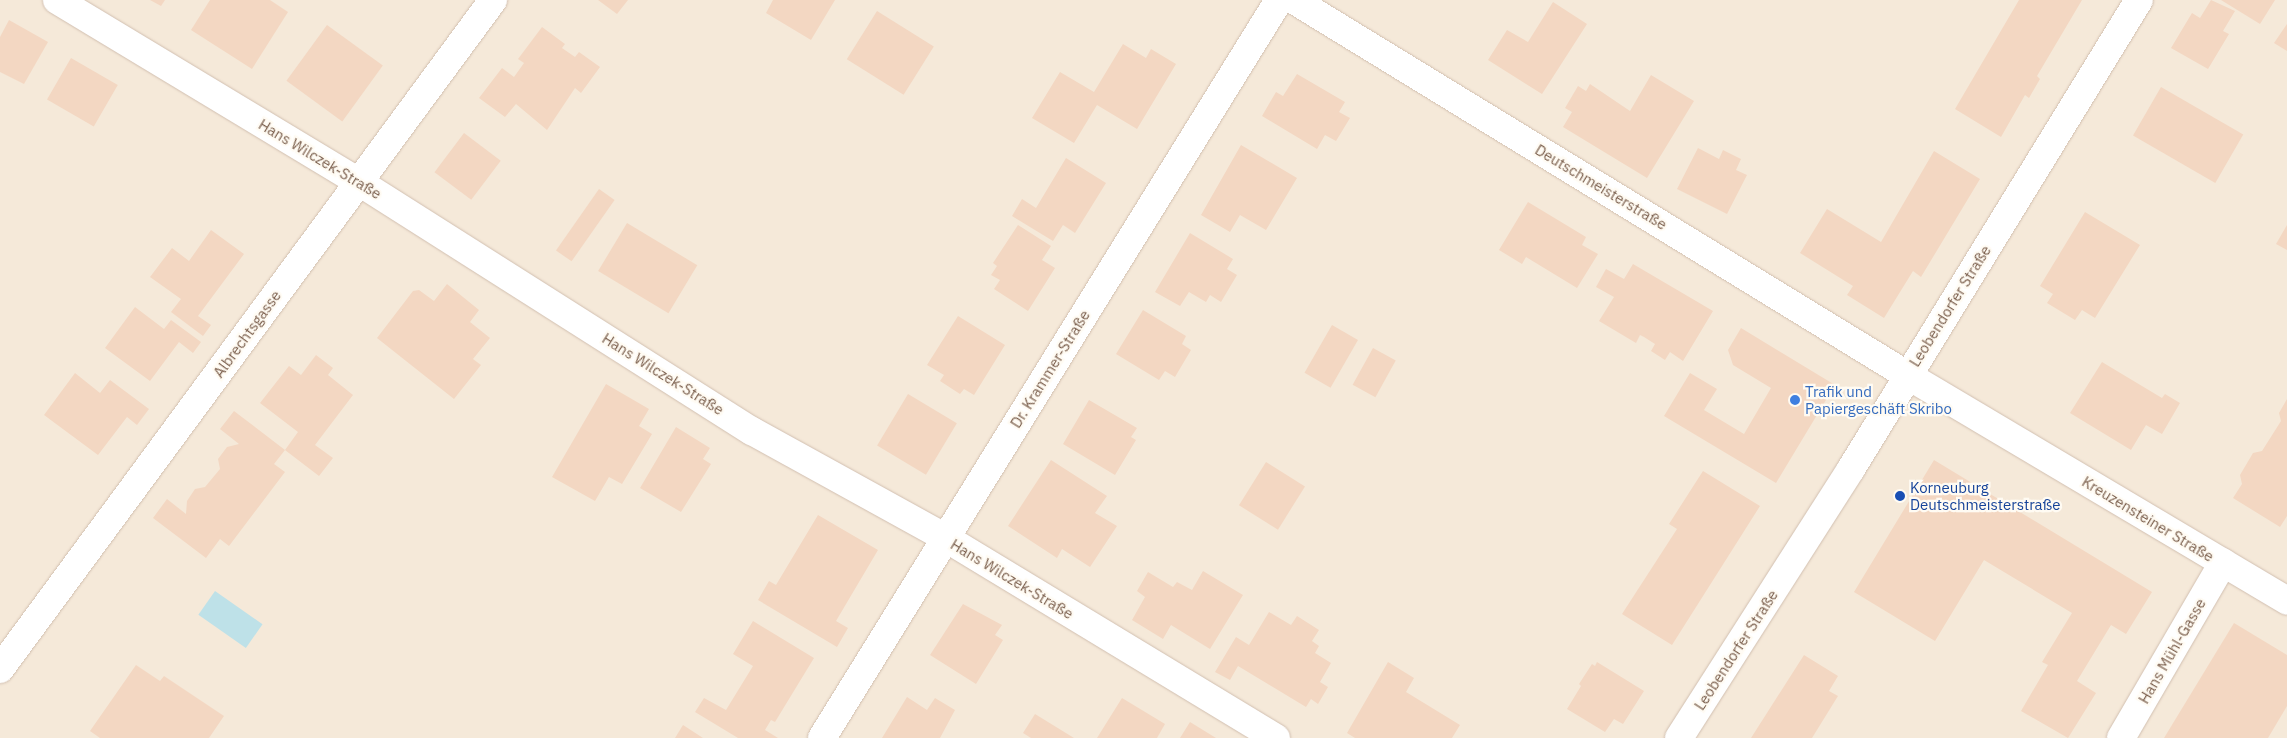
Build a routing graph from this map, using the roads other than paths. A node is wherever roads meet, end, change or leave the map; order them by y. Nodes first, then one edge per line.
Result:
1 (57, 0) edge
2 (493, 0) edge
3 (1279, 0) edge
4 (1294, 0) edge
5 (2139, 0) edge
6 (359, 182) junction
7 (1907, 374) junction
8 (944, 537) junction
9 (2223, 564) junction
10 (2287, 601) edge
11 (0, 669) edge
12 (822, 738) edge
13 (1276, 738) edge
14 (1679, 738) edge
15 (2121, 738) edge

1 - 6 street, Hans Wilczek-Straße
2 - 6 street, Albrechtsgasse
3 - 8 street, Dr. Krammer-Straße
4 - 7 street, Deutschmeisterstraße
5 - 7 street, Leobendorfer Straße
6 - 8 street, Hans Wilczek-Straße
6 - 11 street, Albrechtsgasse
7 - 9 street, Kreuzensteiner Straße
7 - 14 street, Leobendorfer Straße
8 - 12 street, Dr. Krammer-Straße
8 - 13 street, Hans Wilczek-Straße
9 - 10 street, Kreuzensteiner Straße
9 - 15 street, Hans Mühl-Gasse

